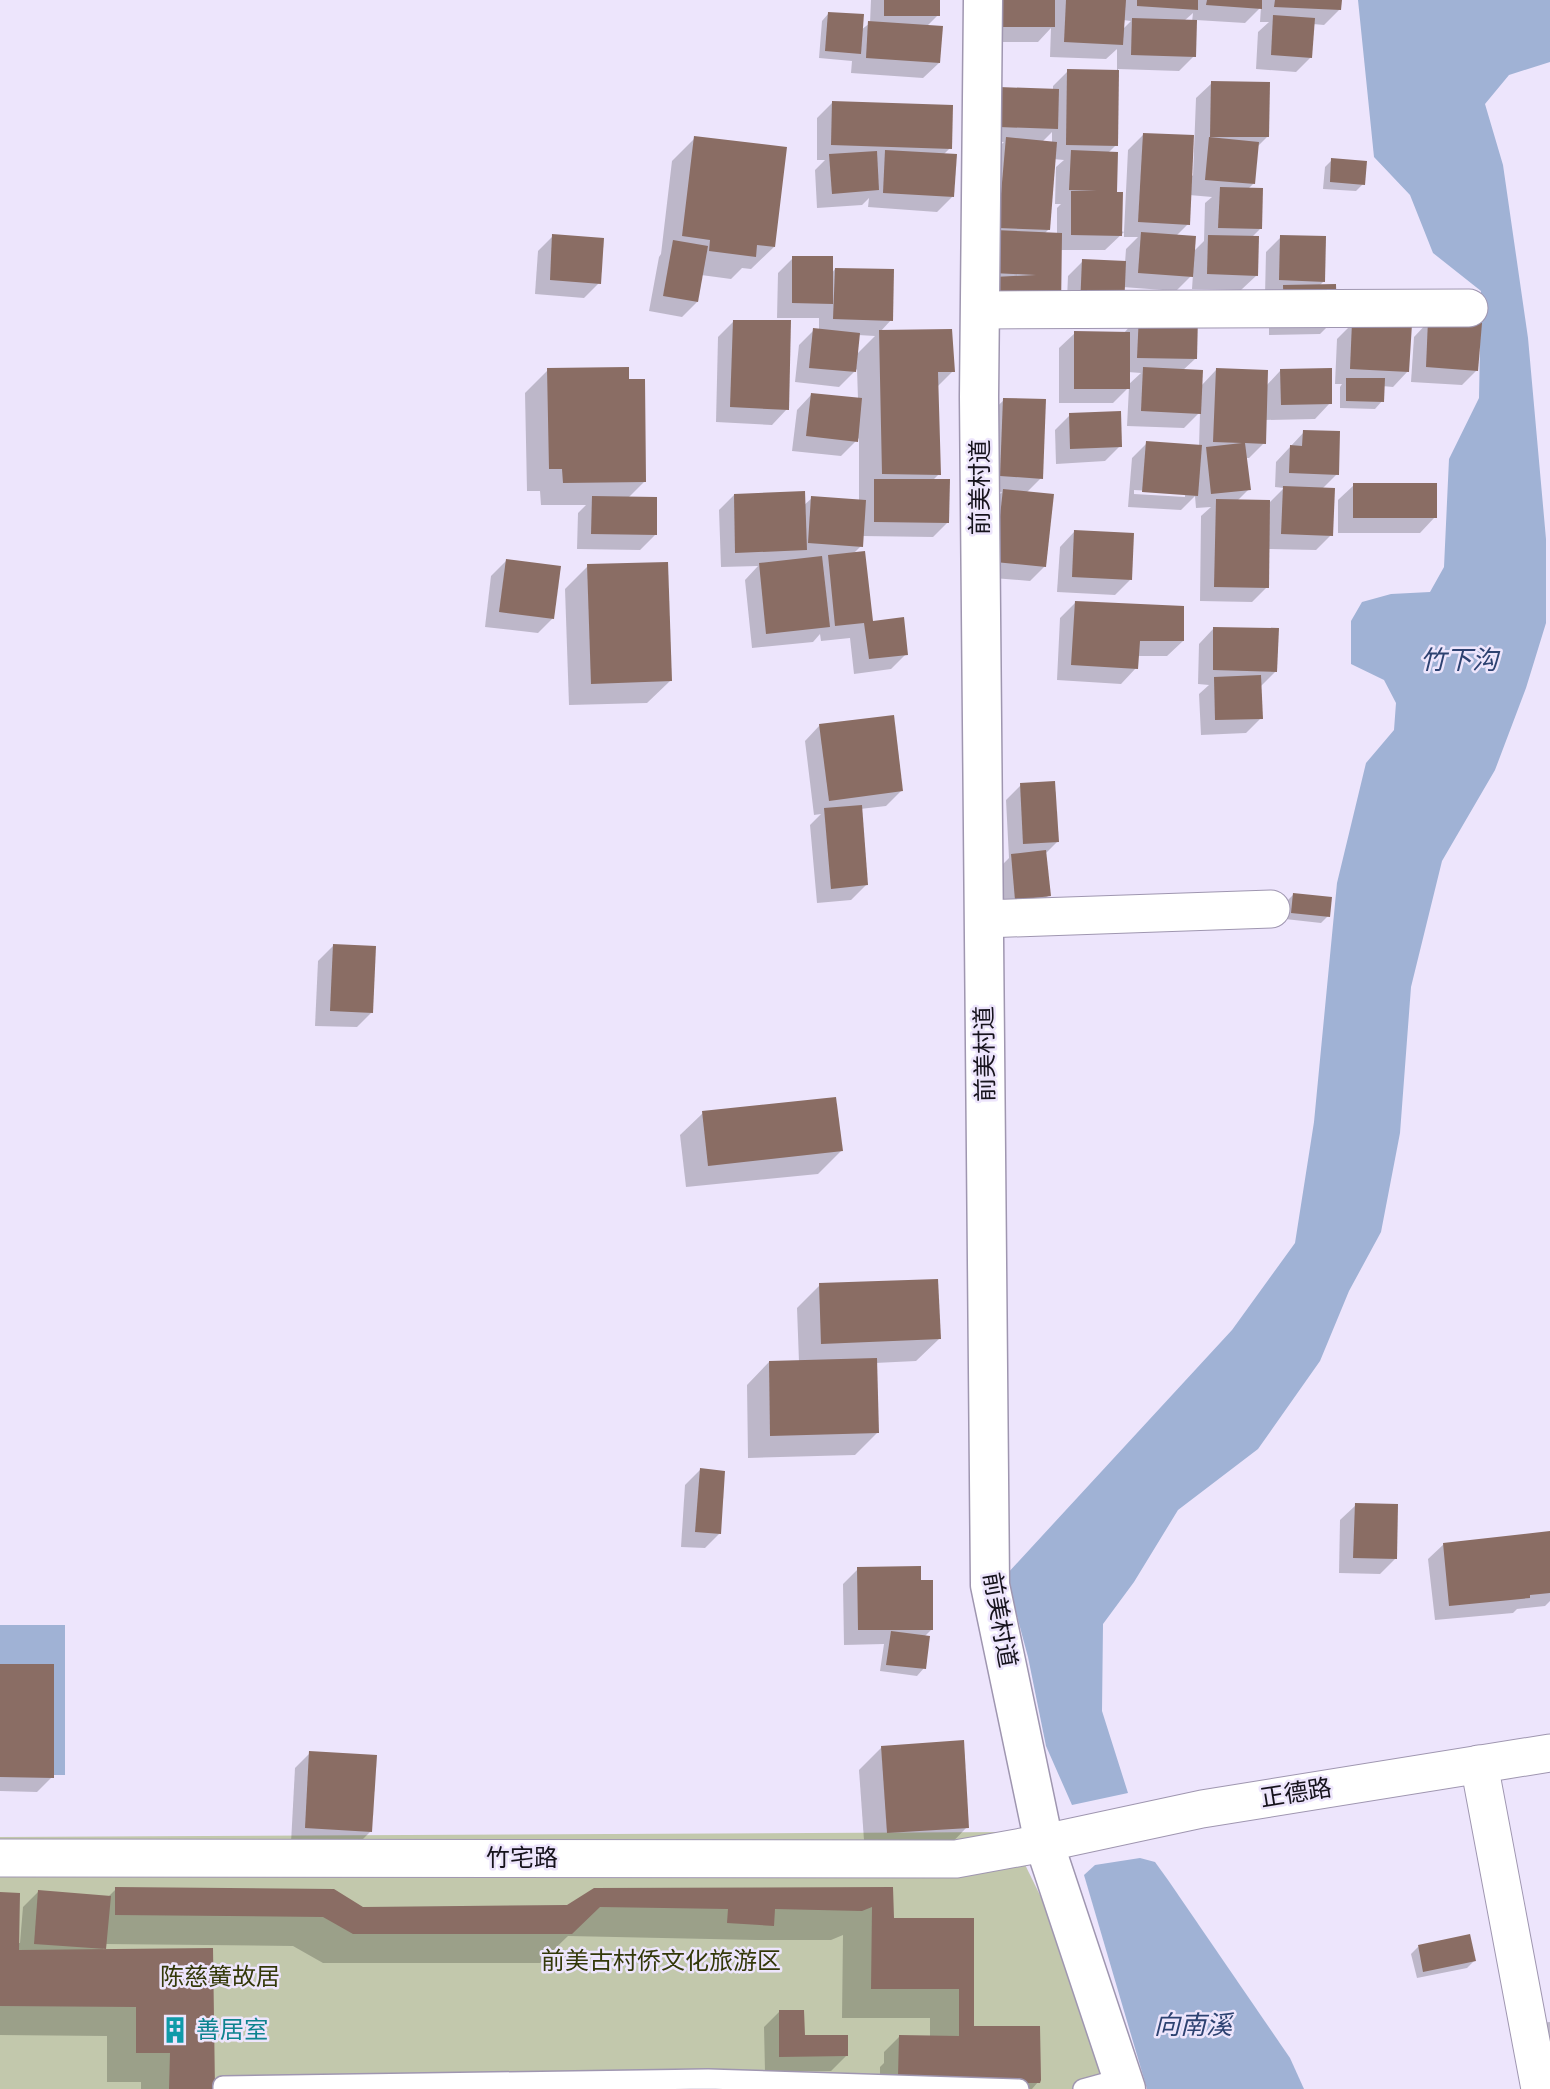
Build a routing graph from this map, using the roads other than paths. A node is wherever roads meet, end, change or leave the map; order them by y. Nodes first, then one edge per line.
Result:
1 (983, 0) edge
2 (1469, 308) dead end
3 (980, 310) junction
4 (1270, 909) dead end
5 (984, 919) junction
6 (1550, 1754) edge
7 (1479, 1764) junction
8 (1044, 1843) junction
9 (0, 1858) edge
10 (708, 2084) edge
11 (1124, 2084) edge
12 (223, 2089) edge
13 (1019, 2089) edge
14 (1083, 2089) edge
15 (1540, 2089) edge

1 - 3 street, 前美村道
2 - 3 street
3 - 5 street, 前美村道
4 - 5 street
5 - 8 street, 前美村道
6 - 7 street, 正德路
7 - 8 street, 正德路
7 - 15 street
8 - 9 street, 竹宅路
8 - 11 street, 前美村道
10 - 12 lane
10 - 13 lane
11 - 14 lane

